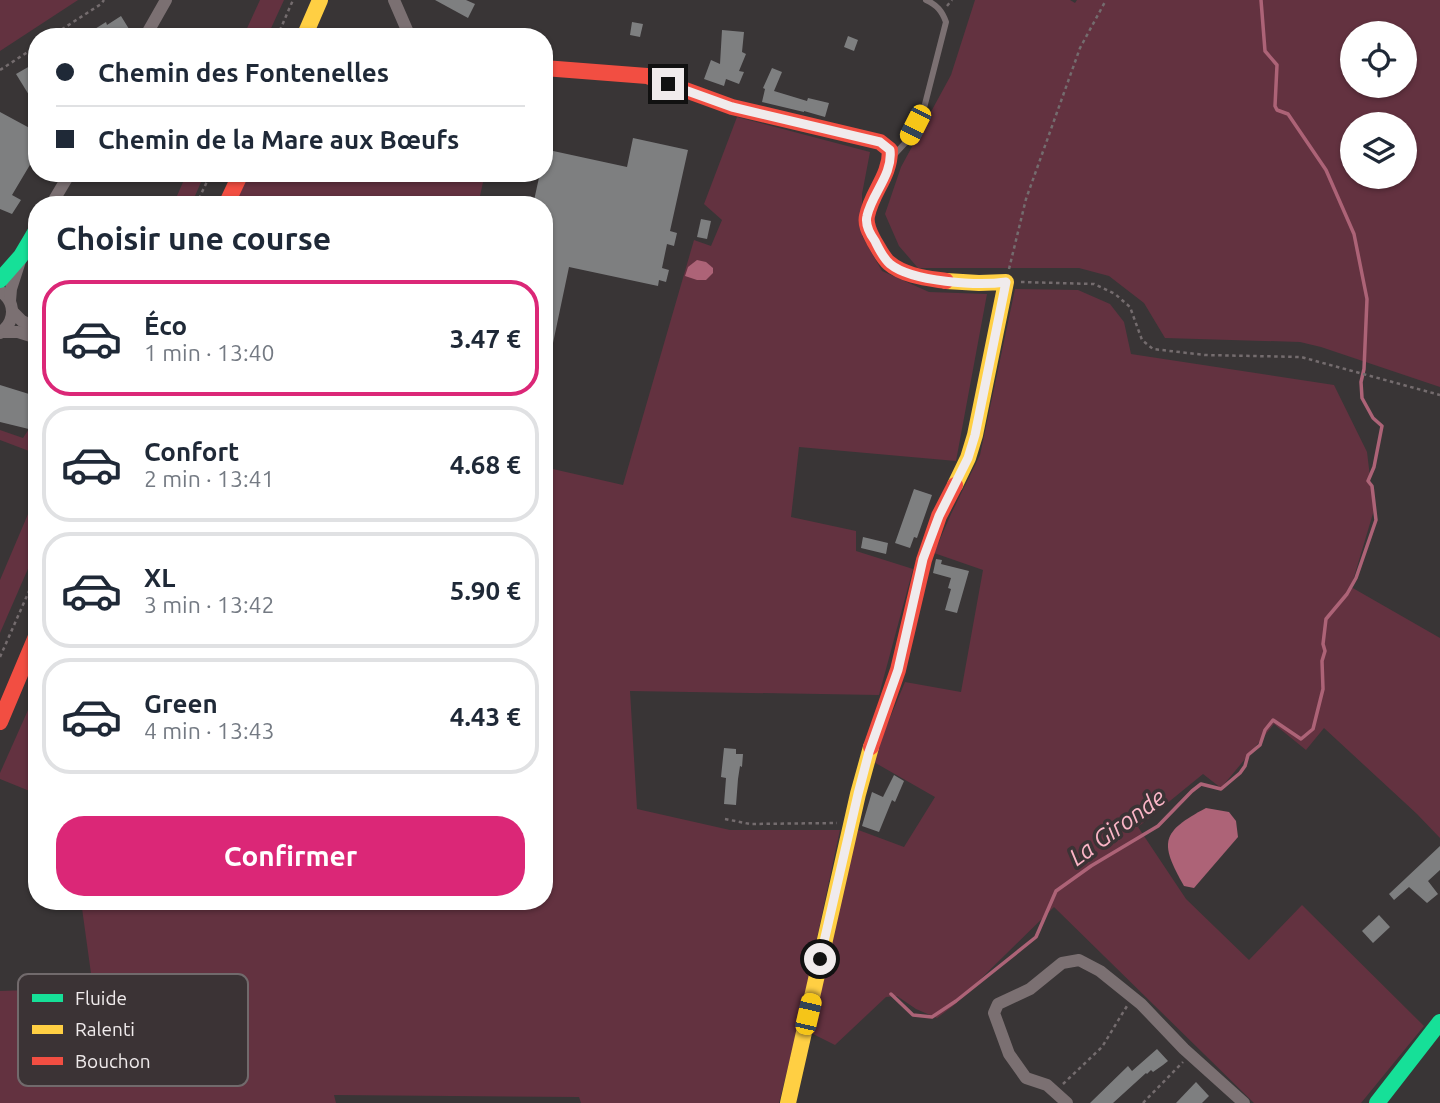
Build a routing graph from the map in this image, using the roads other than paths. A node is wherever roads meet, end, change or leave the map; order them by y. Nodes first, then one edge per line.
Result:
1 (320, 0) edge
2 (394, 0) edge
3 (926, 0) edge
4 (160, 2) edge
5 (149, 28) edge
6 (308, 28) edge
7 (406, 28) edge
8 (553, 69) edge
9 (891, 158) junction
10 (28, 244) edge
11 (21, 256) junction
12 (0, 281) edge
13 (0, 291) edge
14 (11, 306) junction
15 (28, 324) edge
16 (1, 332) edge
17 (28, 335) edge
18 (28, 655) edge
19 (0, 722) edge
20 (1438, 1029) edge
21 (788, 1103) edge
22 (1067, 1103) edge
23 (1244, 1103) edge
24 (1377, 1103) edge

1 - 6 street
2 - 7 street
3 - 9 lane
4 - 5 street
8 - 9 street
9 - 21 street
10 - 11 street
11 - 12 street
11 - 14 street
13 - 14 street
14 - 15 street
14 - 16 street
16 - 17 street
18 - 19 street
20 - 24 street
22 - 23 street

